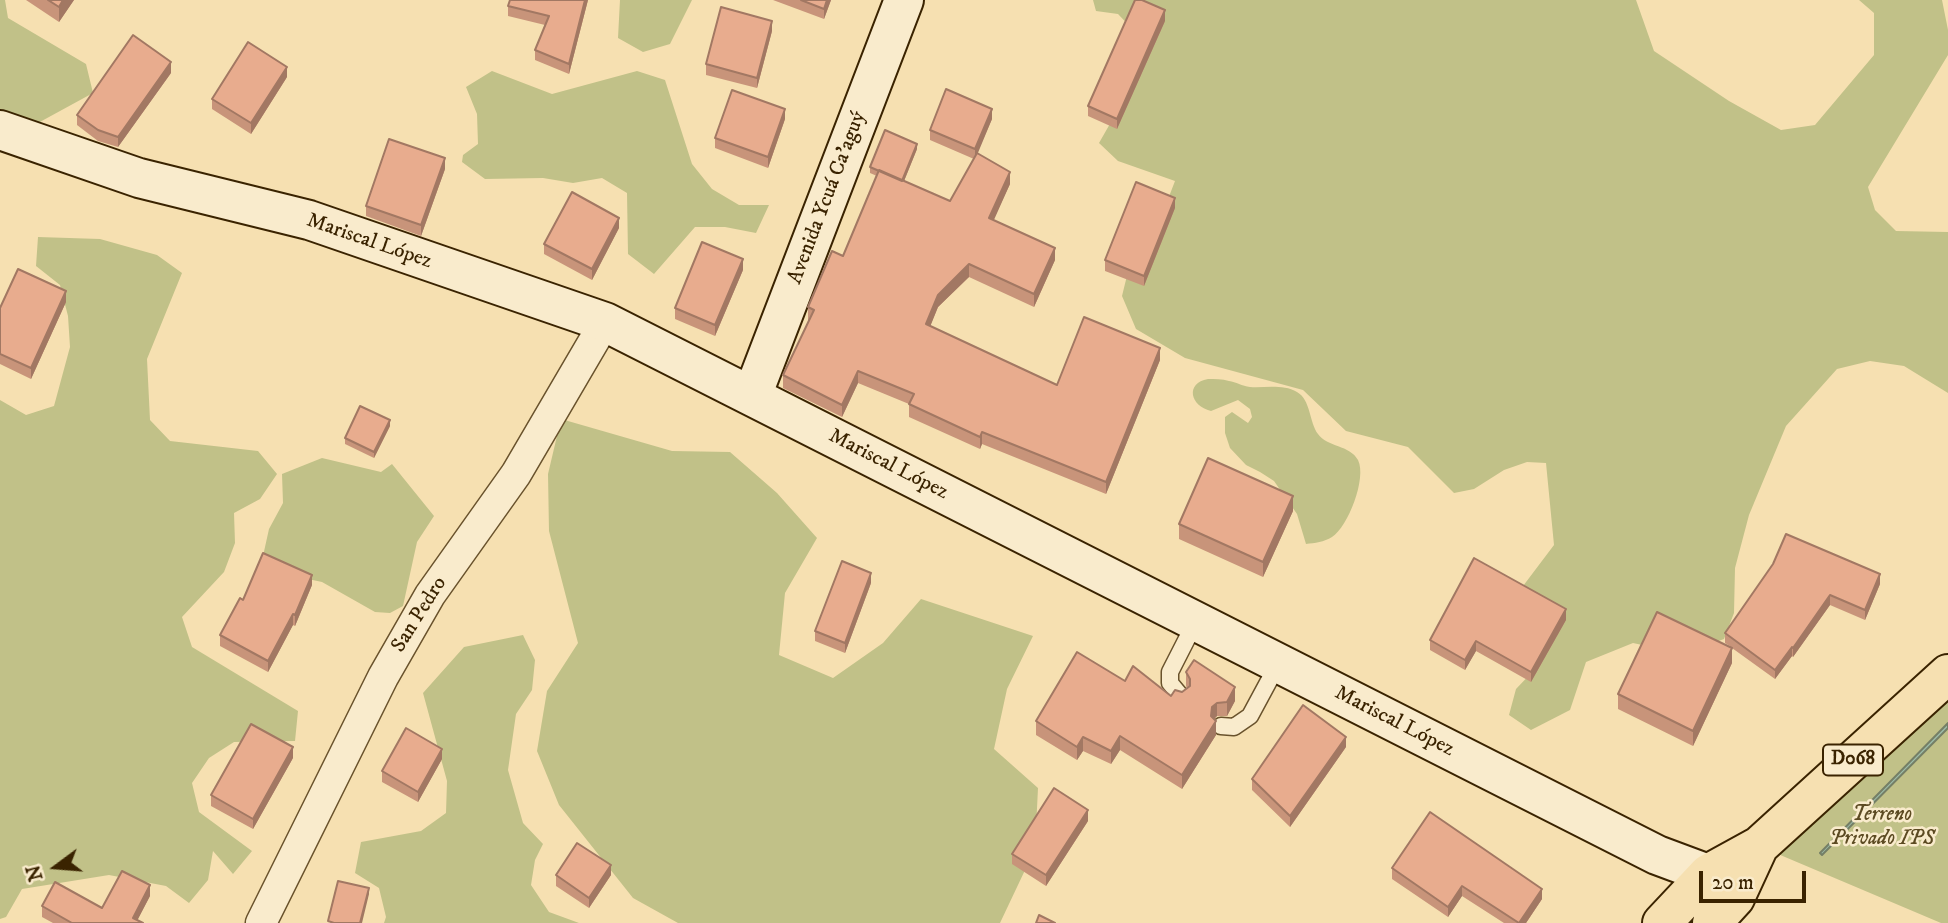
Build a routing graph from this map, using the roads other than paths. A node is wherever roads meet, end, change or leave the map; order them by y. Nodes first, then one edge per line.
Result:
1 (904, 0) edge
2 (0, 130) edge
3 (605, 322) junction
4 (752, 396) junction
5 (1196, 621) junction
6 (1279, 664) junction
7 (1948, 674) edge
8 (1180, 695) edge
9 (1220, 726) edge
10 (1718, 898) edge
11 (261, 923) edge
12 (1662, 923) edge

1 - 4 street, Avenida Ycuá Ca'aguý
2 - 3 street, Mariscal López
3 - 4 street, Mariscal López
3 - 11 street, San Pedro
4 - 5 street, Mariscal López
5 - 6 street, Mariscal López
5 - 8 lane
6 - 9 lane
6 - 10 street, Mariscal López
7 - 10 main road, D068
10 - 12 main road, D068

